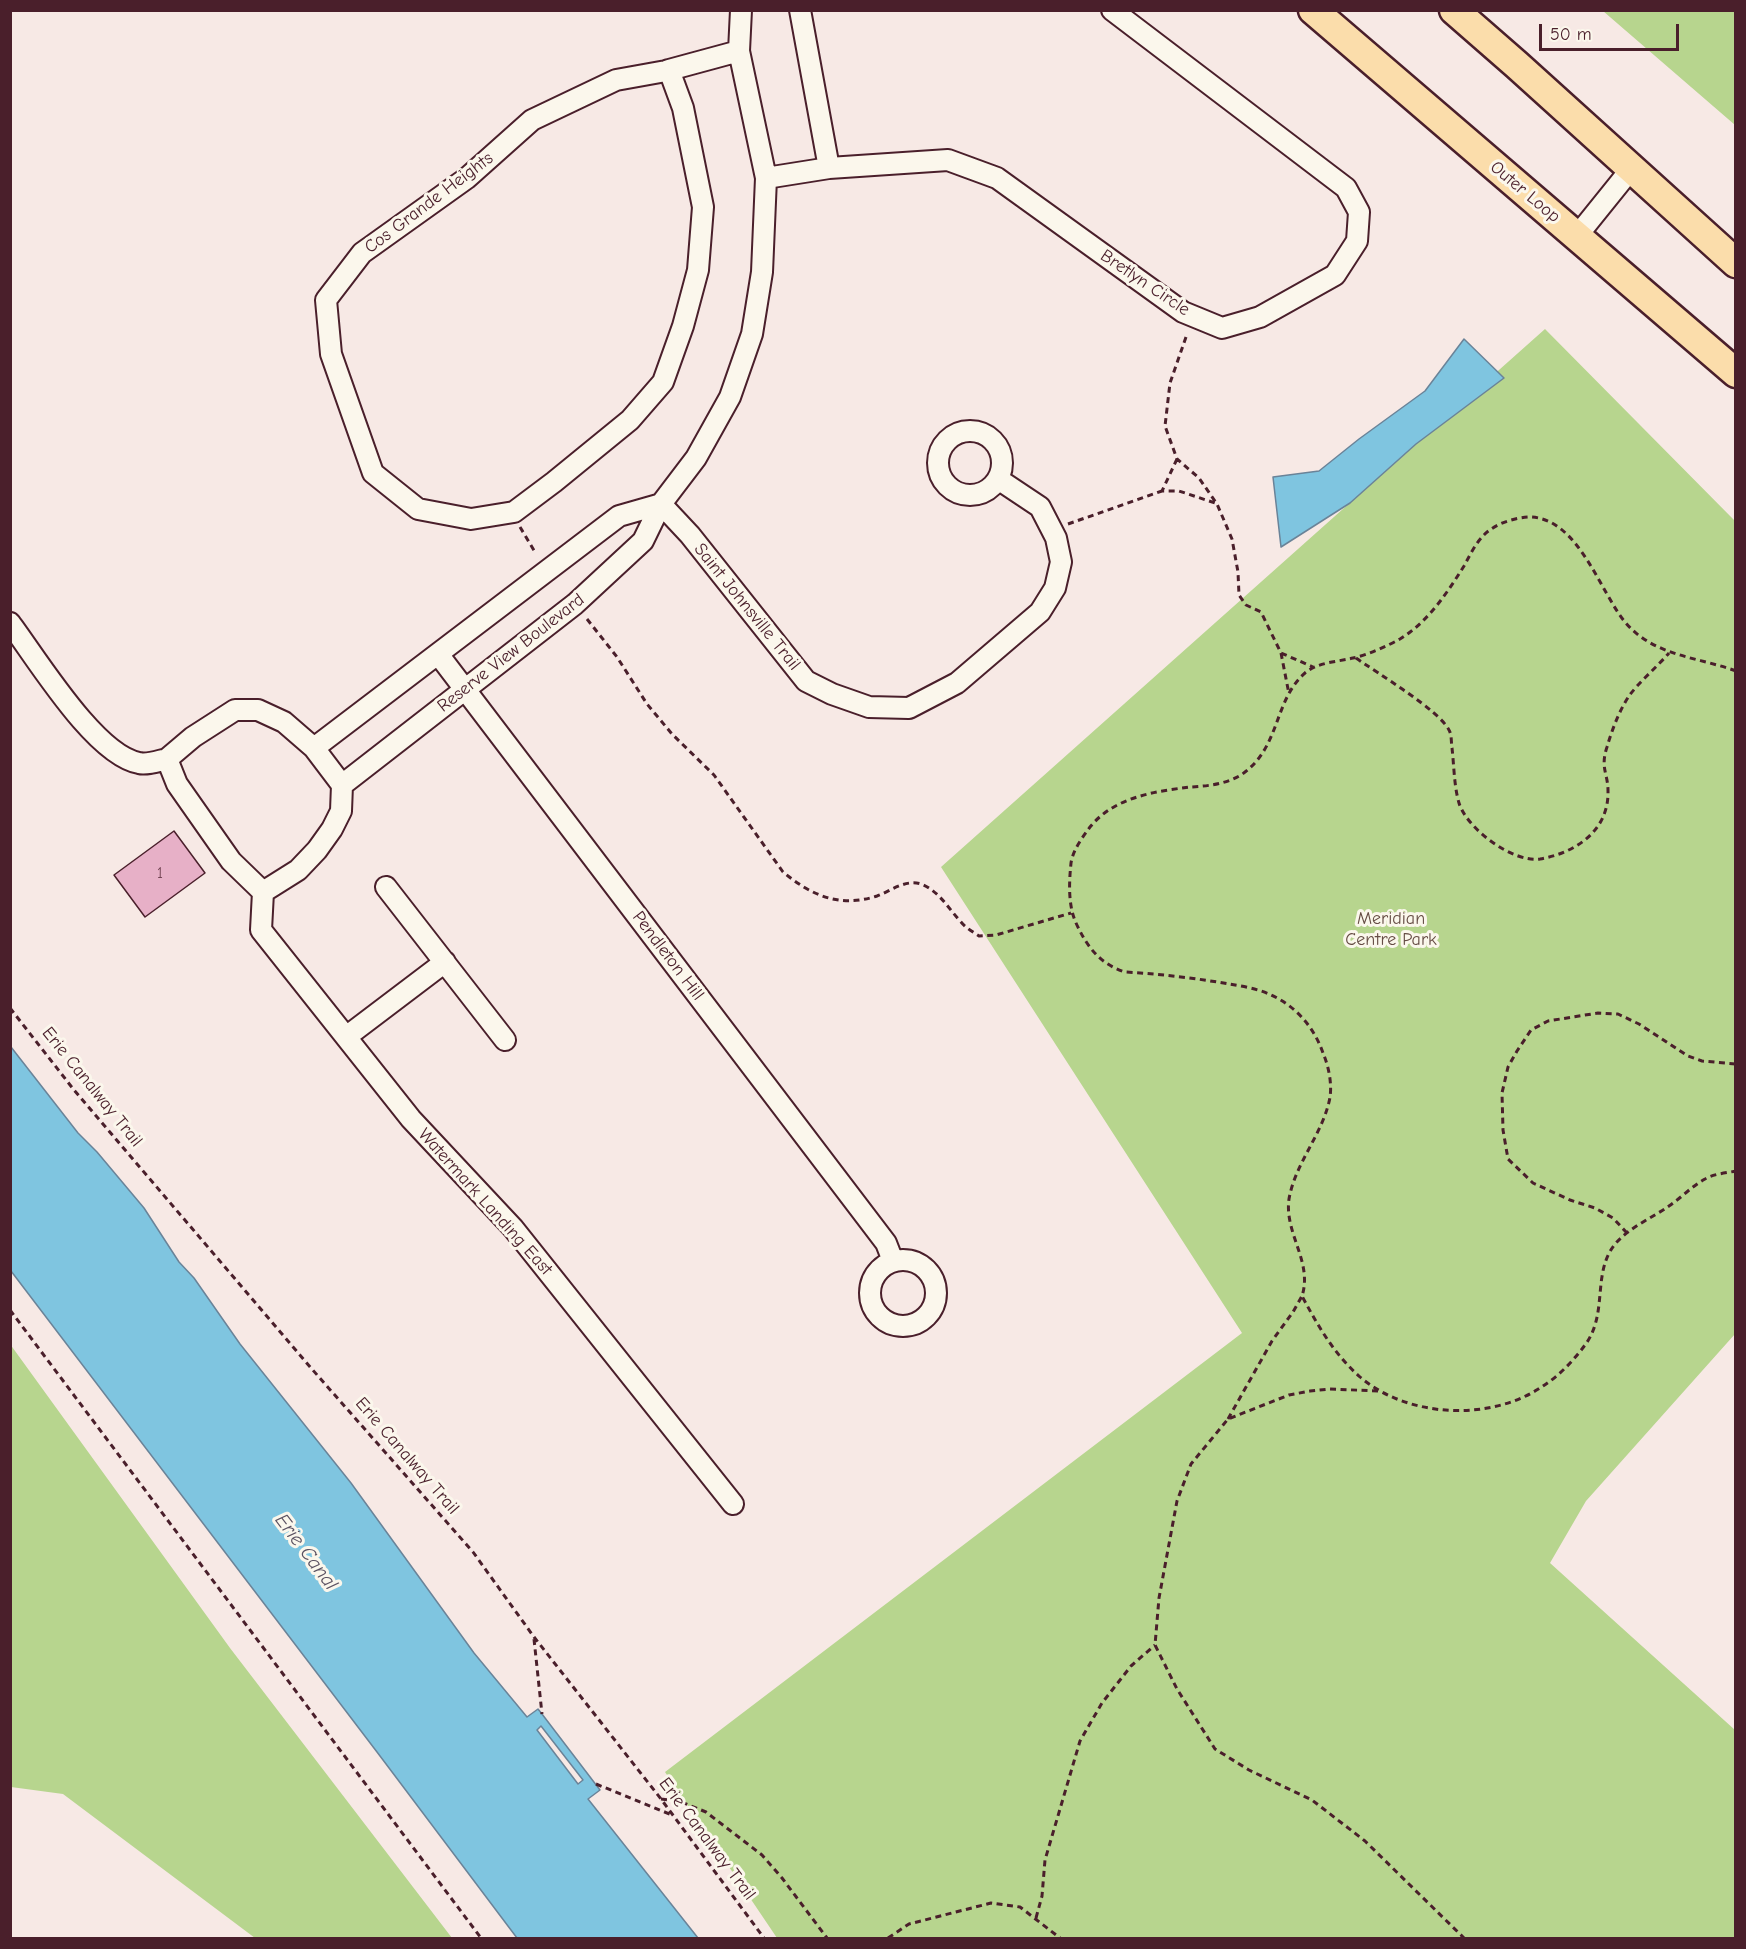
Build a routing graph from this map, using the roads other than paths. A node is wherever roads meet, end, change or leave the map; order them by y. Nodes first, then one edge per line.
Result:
1 (741, 10) edge
2 (800, 10) edge
3 (1112, 10) edge
4 (1313, 10) edge
5 (1454, 10) edge
6 (1465, 10) edge
7 (739, 51) junction
8 (1517, 65) junction
9 (669, 70) junction
10 (830, 168) junction
11 (1631, 169) junction
12 (766, 178) junction
13 (1577, 236) junction
14 (1736, 263) edge
15 (1736, 373) edge
16 (998, 479) dead end
17 (662, 504) junction
18 (10, 623) edge
19 (438, 654) junction
20 (466, 690) junction
21 (314, 748) junction
22 (166, 759) junction
23 (342, 785) junction
24 (387, 887) dead end
25 (263, 892) junction
26 (445, 962) junction
27 (346, 1037) junction
28 (505, 1040) dead end
29 (893, 1261) dead end
30 (733, 1504) dead end

1 - 7 street, Reserve View Boulevard
2 - 10 street
3 - 10 street, Bretlyn Circle
4 - 13 highway, Outer Loop
5 - 8 highway
6 - 8 highway
7 - 9 street, Cos Grande Heights
7 - 12 street, Reserve View Boulevard
8 - 11 highway
9 - 9 street, Cos Grande Heights
10 - 12 street, Bretlyn Circle
11 - 13 street
11 - 14 highway
12 - 17 street, Reserve View Boulevard
13 - 15 highway, Outer Loop
16 - 17 street, Saint Johnsville Trail
17 - 19 street
17 - 20 street, Reserve View Boulevard
18 - 22 street
19 - 20 street, Pendleton Hill
19 - 21 street
20 - 23 street, Reserve View Boulevard
20 - 29 street, Pendleton Hill
21 - 22 street
21 - 23 street
22 - 25 street
23 - 25 street
24 - 26 street
25 - 27 street, Watermark Landing East
26 - 27 street
26 - 28 street
27 - 30 street, Watermark Landing East

